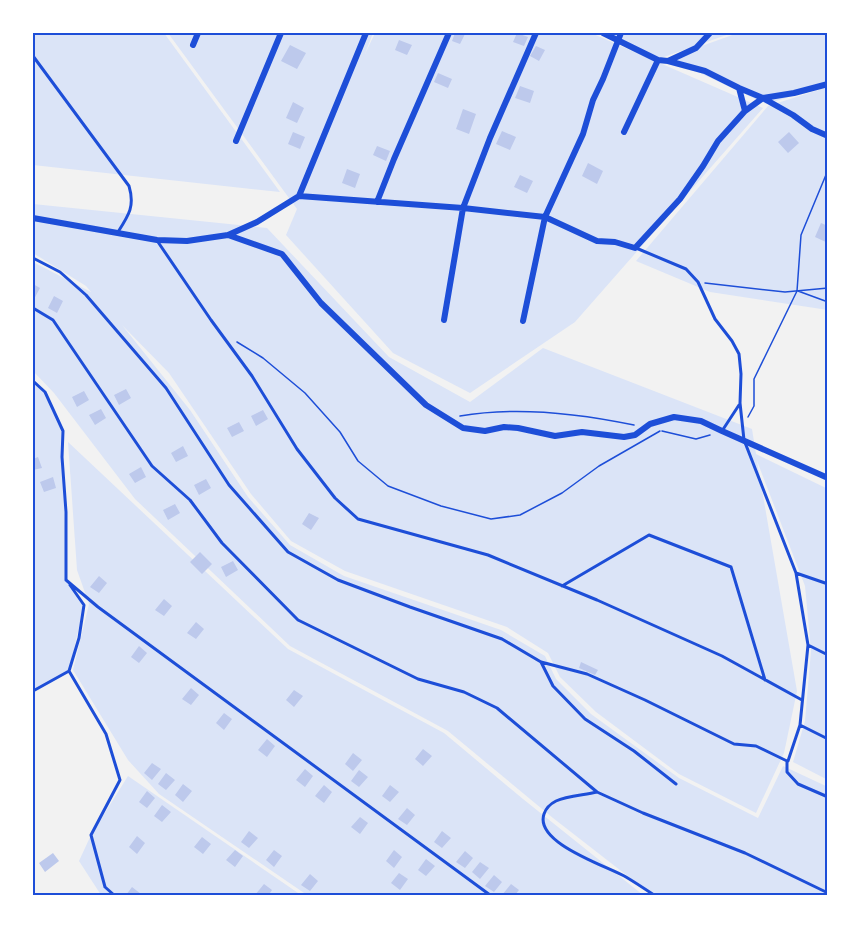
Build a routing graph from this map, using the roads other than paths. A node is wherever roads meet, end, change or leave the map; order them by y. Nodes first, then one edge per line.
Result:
1 (198, 33) edge
2 (281, 33) edge
3 (366, 33) edge
4 (449, 33) edge
5 (536, 33) edge
6 (603, 33) edge
7 (621, 33) edge
8 (710, 33) edge
9 (618, 40) junction
10 (193, 45) dead end
11 (33, 56) edge
12 (658, 60) junction
13 (668, 62) junction
14 (828, 84) edge
15 (739, 88) junction
16 (763, 98) junction
17 (745, 111) junction
18 (624, 132) dead end
19 (828, 136) edge
20 (236, 141) dead end
21 (299, 196) junction
22 (377, 202) junction
23 (463, 208) junction
24 (545, 217) junction
25 (33, 218) edge
26 (117, 234) junction
27 (228, 235) junction
28 (157, 240) junction
29 (635, 248) junction
30 (33, 258) edge
31 (33, 308) edge
32 (444, 320) dead end
33 (523, 321) dead end
34 (33, 381) edge
35 (740, 403) junction
36 (722, 431) junction
37 (744, 440) junction
38 (828, 478) edge
39 (796, 573) junction
40 (66, 580) junction
41 (828, 584) edge
42 (562, 586) junction
43 (808, 645) junction
44 (828, 655) edge
45 (541, 662) junction
46 (69, 671) junction
47 (765, 680) junction
48 (33, 691) edge
49 (802, 700) junction
50 (800, 725) junction
51 (828, 738) edge
52 (788, 761) junction
53 (676, 784) dead end
54 (597, 792) junction
55 (828, 797) edge
56 (828, 893) edge
57 (114, 895) edge
58 (490, 895) edge
59 (654, 895) edge

1 - 10 street
2 - 20 street
3 - 21 street
4 - 22 street
5 - 23 street
6 - 9 street
7 - 9 street
8 - 13 street
9 - 12 street
9 - 24 street
11 - 26 lane
12 - 13 street
12 - 18 street
13 - 15 street
14 - 16 street
15 - 16 street
15 - 17 street
16 - 17 street
16 - 19 street
17 - 29 street
21 - 22 street
21 - 27 street
22 - 23 street
23 - 24 street
23 - 32 street
24 - 29 street
24 - 33 street
25 - 26 street
26 - 28 street
27 - 28 street
27 - 36 street
28 - 42 lane
29 - 35 lane
30 - 45 lane
31 - 54 lane
34 - 40 lane
35 - 36 lane
35 - 37 lane
36 - 37 street
37 - 38 street
37 - 39 lane
39 - 41 lane
39 - 43 lane
40 - 46 lane
40 - 58 lane
42 - 47 lane
42 - 47 lane
43 - 44 lane
43 - 49 lane
45 - 52 lane
45 - 53 lane
46 - 48 lane
46 - 57 lane
47 - 49 lane
49 - 50 lane
50 - 51 lane
50 - 52 lane
52 - 55 lane
54 - 56 lane
54 - 59 lane

